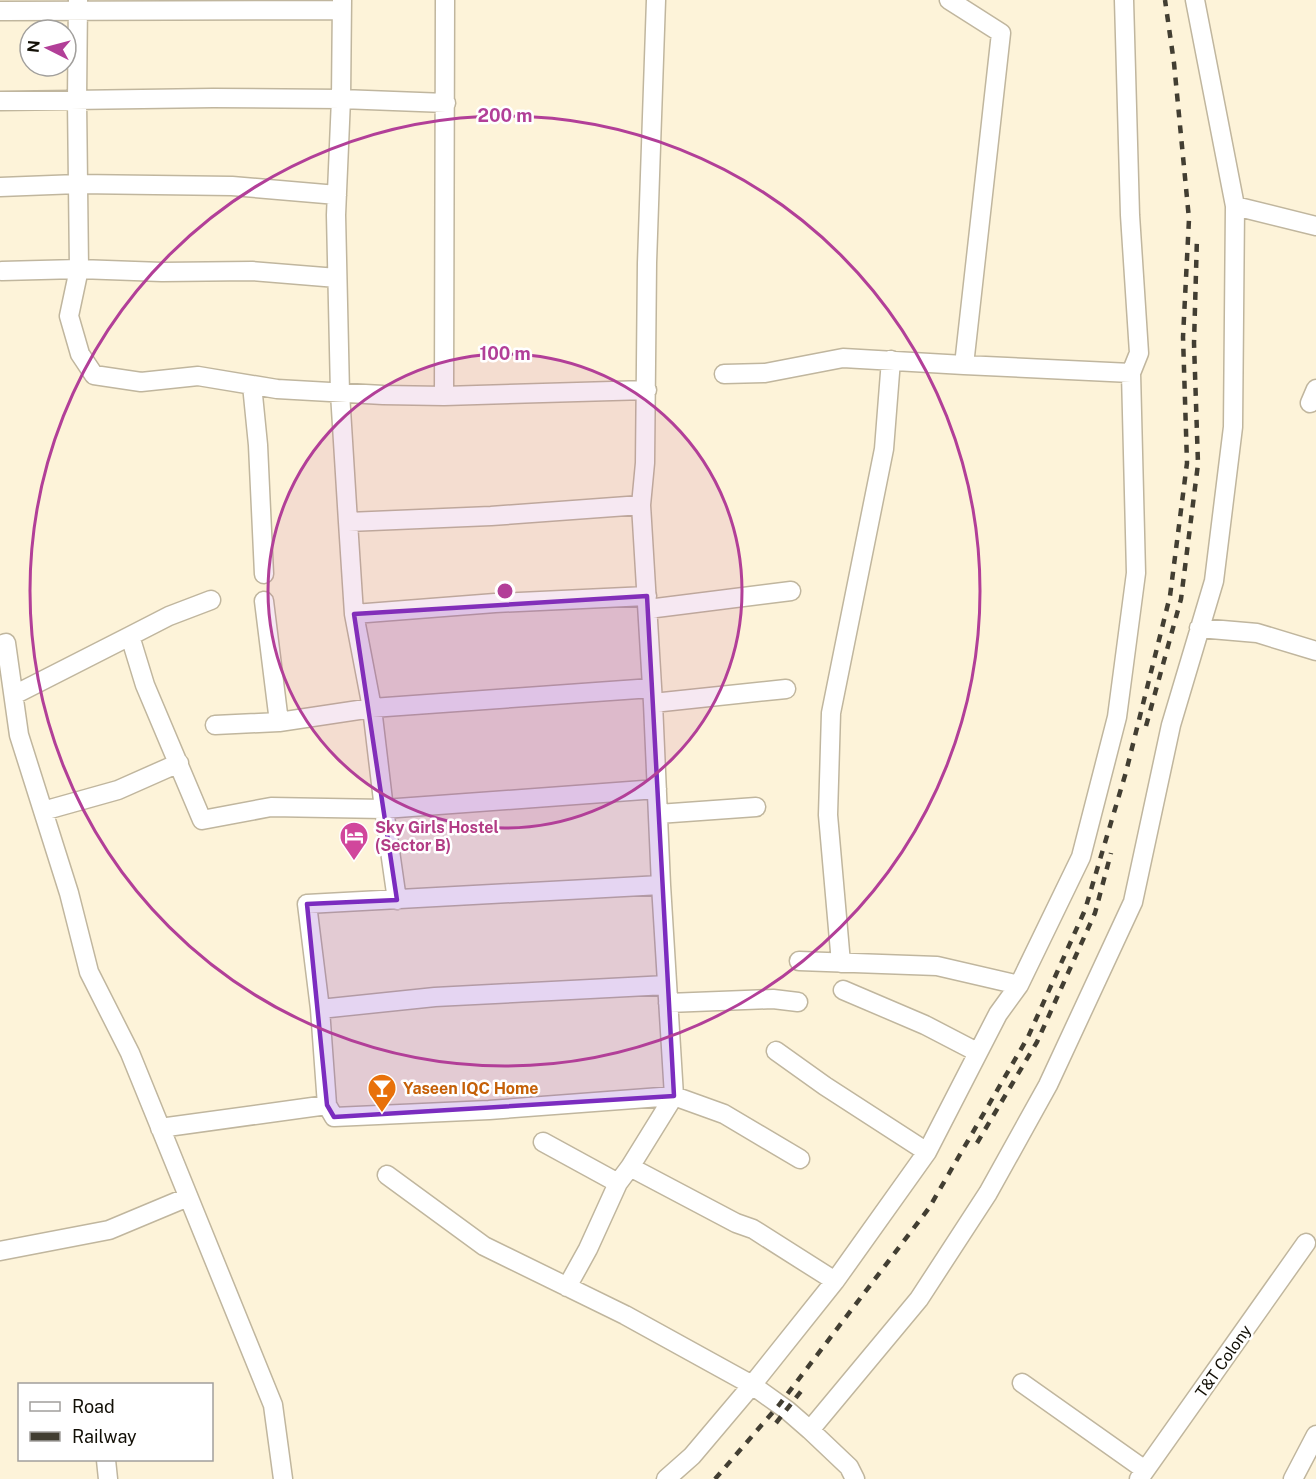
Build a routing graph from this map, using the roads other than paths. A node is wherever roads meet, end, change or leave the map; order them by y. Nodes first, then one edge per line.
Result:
1 (445, 0) edge
2 (656, 0) edge
3 (949, 0) edge
4 (1124, 0) edge
5 (1195, 0) edge
6 (78, 5) edge
7 (342, 5) edge
8 (0, 11) edge
9 (341, 99) junction
10 (77, 100) junction
11 (0, 101) edge
12 (446, 103) junction
13 (78, 184) junction
14 (0, 187) edge
15 (337, 195) junction
16 (1235, 206) junction
17 (1316, 226) edge
18 (79, 268) junction
19 (2, 271) dead end
20 (337, 278) junction
21 (891, 360) junction
22 (964, 365) junction
23 (1131, 373) junction
24 (724, 374) dead end
25 (252, 385) junction
26 (647, 390) junction
27 (340, 393) junction
28 (444, 396) junction
29 (641, 505) junction
30 (348, 522) junction
31 (264, 574) dead end
32 (791, 591) dead end
33 (211, 600) dead end
34 (264, 601) dead end
35 (648, 602) junction
36 (354, 614) junction
37 (1199, 628) junction
38 (130, 636) junction
39 (0, 645) edge
40 (1316, 651) edge
41 (786, 689) dead end
42 (14, 695) junction
43 (653, 696) junction
44 (372, 708) junction
45 (279, 722) junction
46 (215, 725) dead end
47 (179, 763) junction
48 (657, 789) junction
49 (756, 807) dead end
50 (384, 809) junction
51 (43, 810) junction
52 (658, 814) junction
53 (661, 885) junction
54 (397, 900) junction
55 (800, 961) dead end
56 (841, 963) junction
57 (1019, 985) junction
58 (843, 990) dead end
59 (667, 994) junction
60 (798, 1002) dead end
61 (320, 1009) junction
62 (776, 1051) dead end
63 (977, 1052) junction
64 (674, 1096) junction
65 (327, 1105) junction
66 (160, 1128) junction
67 (543, 1142) dead end
68 (927, 1152) junction
69 (800, 1159) dead end
70 (630, 1167) junction
71 (387, 1175) dead end
72 (618, 1184) junction
73 (188, 1197) junction
74 (1306, 1243) dead end
75 (0, 1251) edge
76 (836, 1281) junction
77 (567, 1287) junction
78 (1022, 1383) dead end
79 (752, 1385) junction
80 (810, 1430) junction
81 (1316, 1435) edge
82 (106, 1461) edge
83 (1142, 1475) edge
84 (108, 1479) edge
85 (283, 1479) edge
86 (666, 1479) edge
87 (855, 1479) edge
88 (1293, 1479) edge

1 - 12 street
2 - 26 street
3 - 22 street
4 - 23 street
5 - 16 street
6 - 7 street
6 - 8 street
6 - 10 street
7 - 9 street
9 - 10 street
9 - 12 street
9 - 15 street
10 - 11 street
10 - 13 street
12 - 28 street
13 - 14 street
13 - 15 street
13 - 18 street
15 - 20 street
16 - 17 street
16 - 37 street
18 - 19 street
18 - 20 street
18 - 25 street
20 - 27 street
21 - 22 street
21 - 24 street
21 - 56 street
22 - 23 street
23 - 57 street
25 - 27 street
25 - 31 street
26 - 28 street
26 - 29 street
27 - 28 street
27 - 30 street
29 - 30 street
29 - 35 street
30 - 36 street
32 - 35 street
33 - 38 street
34 - 45 street
35 - 36 street
35 - 43 street
36 - 44 street
37 - 40 street
37 - 80 street
38 - 42 street
38 - 47 street
39 - 42 street
41 - 43 street
42 - 51 street
43 - 44 street
43 - 48 street
44 - 45 street
44 - 50 street
45 - 46 street
47 - 50 street
47 - 51 street
48 - 50 street
48 - 52 street
49 - 52 street
50 - 54 street
51 - 66 street
52 - 53 street
53 - 54 street
53 - 59 street
54 - 61 street
55 - 56 street
56 - 57 street
57 - 63 street
58 - 63 street
59 - 60 street
59 - 61 street
59 - 64 street
61 - 65 street
62 - 68 street
63 - 68 street
64 - 65 street
64 - 69 street
64 - 70 street
65 - 66 street
66 - 73 street
67 - 72 street
68 - 76 street
70 - 72 street
70 - 76 street
71 - 77 street
72 - 77 street
73 - 75 street
73 - 85 street
74 - 83 street, T&T Colony
76 - 79 street
77 - 79 street
78 - 83 street
79 - 80 street
79 - 86 street
80 - 87 street
81 - 88 street
82 - 84 street

